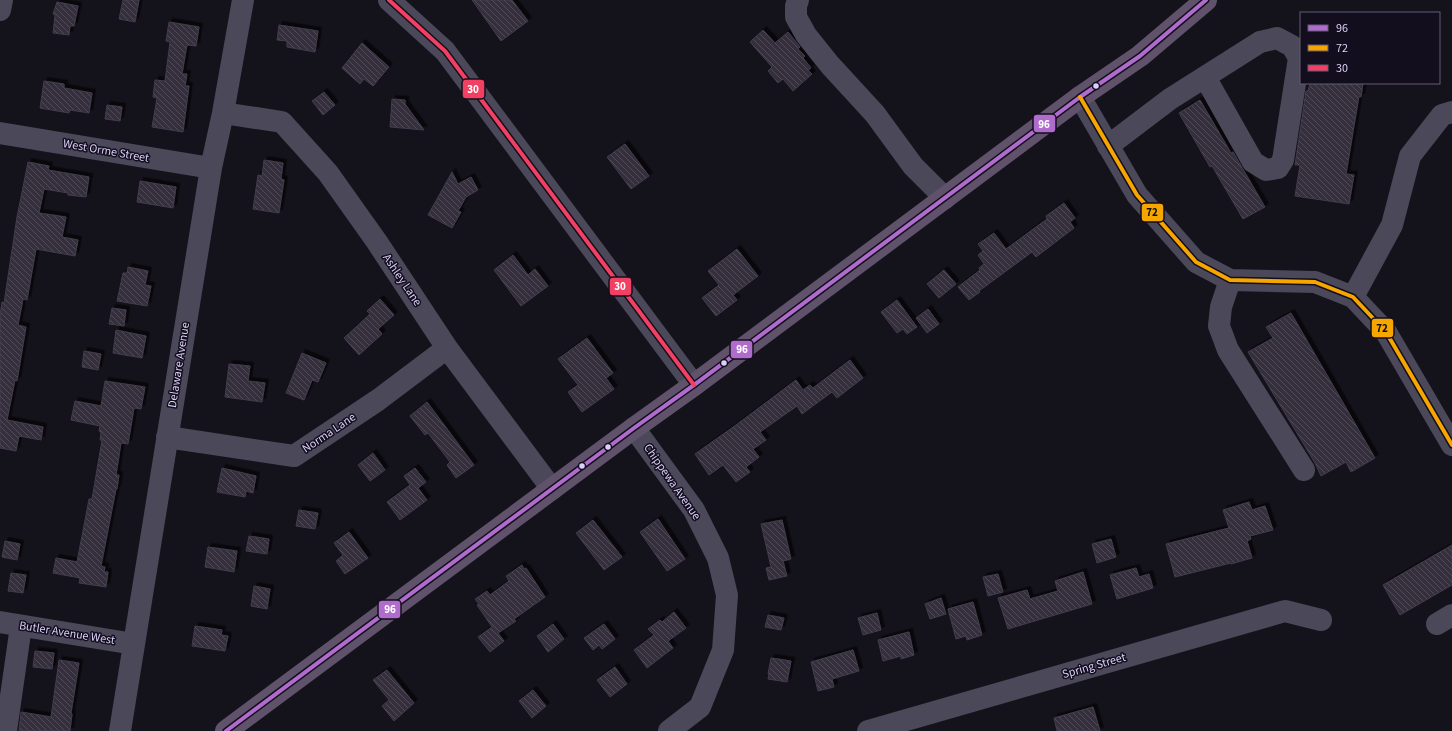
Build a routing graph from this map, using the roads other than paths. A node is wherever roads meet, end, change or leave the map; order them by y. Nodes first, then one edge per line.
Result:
1 (2, 0) edge
2 (243, 0) edge
3 (389, 0) edge
4 (798, 0) edge
5 (1206, 0) edge
6 (0, 10) edge
7 (1205, 77) junction
8 (1080, 97) junction
9 (1452, 112) edge
10 (223, 113) junction
11 (0, 133) edge
12 (1108, 146) junction
13 (211, 168) junction
14 (945, 198) junction
15 (1230, 280) junction
16 (1353, 297) junction
17 (447, 348) junction
18 (694, 385) junction
19 (634, 428) junction
20 (167, 437) junction
21 (1452, 445) edge
22 (1304, 470) dead end
23 (552, 489) junction
24 (1321, 620) dead end
25 (0, 622) edge
26 (21, 626) junction
27 (134, 644) junction
28 (675, 730) edge
29 (6, 731) edge
30 (120, 731) edge
31 (226, 731) edge
32 (868, 731) edge

1 - 6 street
2 - 10 street, Delaware Avenue
3 - 18 street
4 - 14 street
5 - 8 main road
7 - 7 street
7 - 12 street
8 - 12 street
8 - 14 main road
9 - 16 street
10 - 13 street, Delaware Avenue
10 - 17 street, Ashley Lane
11 - 13 street, West Orme Street
12 - 15 street
13 - 20 street, Delaware Avenue
14 - 18 main road
15 - 16 street
15 - 22 street
16 - 21 street
17 - 20 street, Norma Lane
17 - 23 street, Ashley Lane
18 - 19 main road
19 - 23 main road
19 - 28 street, Chippewa Avenue
20 - 27 street, Delaware Avenue
23 - 31 main road
24 - 32 street, Spring Street
25 - 26 street, Butler Avenue West
26 - 27 street, Butler Avenue West
26 - 29 street
27 - 30 street, Delaware Avenue

